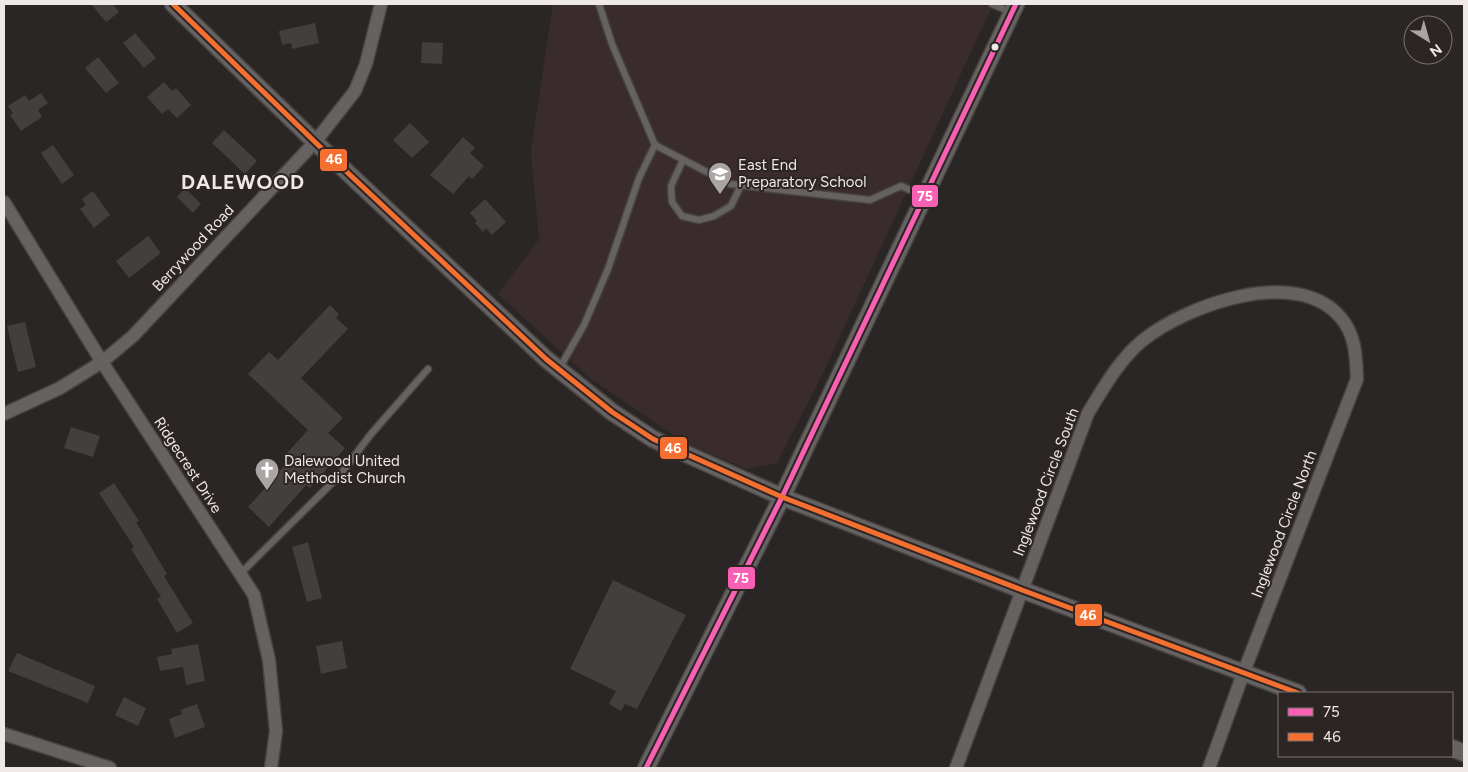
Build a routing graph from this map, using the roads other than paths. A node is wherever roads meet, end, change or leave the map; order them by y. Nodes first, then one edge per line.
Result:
1 (173, 4) edge
2 (382, 4) edge
3 (599, 4) edge
4 (992, 4) edge
5 (1014, 8) edge
6 (315, 142) junction
7 (655, 145) junction
8 (683, 160) junction
9 (741, 185) junction
10 (925, 196) junction
11 (4, 202) edge
12 (1320, 300) joint
13 (102, 362) junction
14 (428, 369) dead end
15 (559, 369) junction
16 (4, 414) edge
17 (782, 497) junction
18 (240, 574) junction
19 (1022, 590) junction
20 (1243, 674) junction
21 (1295, 692) edge
22 (4, 734) edge
23 (650, 767) edge
24 (110, 768) edge
25 (271, 768) edge
26 (956, 768) edge
27 (1209, 768) edge

1 - 6 street
2 - 6 street, Berrywood Road
3 - 7 lane
4 - 5 lane
5 - 10 street
6 - 13 street, Berrywood Road
6 - 15 street
7 - 8 lane
7 - 15 lane
8 - 9 lane
8 - 9 lane
9 - 10 lane
10 - 17 street
11 - 13 street, Ridgecrest Drive
12 - 19 street, Inglewood Circle South
12 - 20 street, Inglewood Circle North
13 - 16 street, Berrywood Road
13 - 18 street, Ridgecrest Drive
14 - 18 lane
15 - 17 street
17 - 19 street
17 - 23 street
18 - 25 street, Ridgecrest Drive
19 - 20 street
19 - 26 street, Inglewood Circle South
20 - 21 street
20 - 27 street, Inglewood Circle North
22 - 24 street

